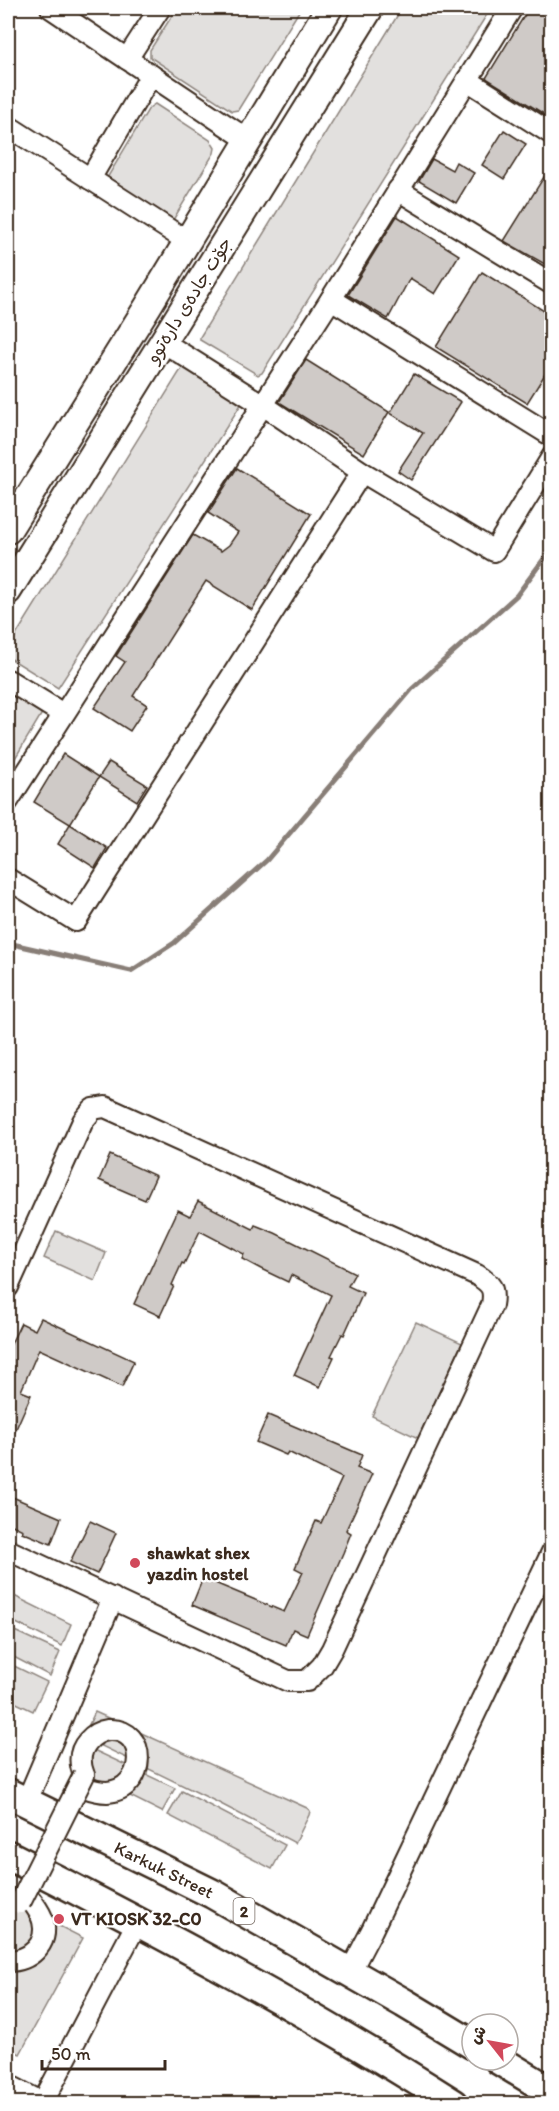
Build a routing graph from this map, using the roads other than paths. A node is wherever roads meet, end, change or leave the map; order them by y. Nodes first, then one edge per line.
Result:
1 (51, 8) edge
2 (160, 8) edge
3 (329, 8) edge
4 (370, 8) edge
5 (512, 8) edge
6 (127, 59) junction
7 (151, 75) junction
8 (467, 80) junction
9 (8, 126) edge
10 (552, 134) edge
11 (248, 140) junction
12 (90, 179) junction
13 (398, 190) junction
14 (187, 242) junction
15 (552, 285) edge
16 (331, 299) junction
17 (163, 342) junction
18 (263, 405) junction
19 (552, 436) edge
20 (54, 456) junction
21 (552, 457) edge
22 (82, 472) junction
23 (363, 472) junction
24 (8, 530) edge
25 (8, 591) edge
26 (8, 680) edge
27 (63, 714) junction
28 (8, 801) edge
29 (8, 879) edge
30 (8, 1287) edge
31 (8, 1550) edge
32 (552, 1552) edge
33 (113, 1598) junction
34 (84, 1788) dead end
35 (17, 1798) edge
36 (8, 1855) edge
37 (31, 1900) dead end
38 (8, 1903) edge
39 (138, 1921) junction
40 (8, 1961) edge
41 (350, 1972) junction
42 (460, 2037) edge
43 (519, 2072) edge
44 (8, 2085) edge
45 (552, 2092) edge
46 (42, 2103) edge
47 (454, 2103) edge

1 - 6 street
2 - 6 street
3 - 11 main road, جۆت جادەی دارەتوو
4 - 17 main road, جۆت جادەی دارەتوو
5 - 8 street
6 - 7 street
7 - 11 street
7 - 12 street
8 - 10 street
8 - 13 street
9 - 12 street
11 - 14 main road, جۆت جادەی دارەتوو
12 - 14 street
13 - 15 street
13 - 16 street
14 - 20 main road, جۆت جادەی دارەتوو
16 - 18 street
16 - 19 street
17 - 18 street
17 - 22 main road, جۆت جادەی دارەتوو
18 - 23 street
18 - 27 street
20 - 22 main road
20 - 24 main road, جۆت جادەی دارەتوو
21 - 23 street
22 - 25 main road, جۆت جادەی دارەتوو
23 - 29 street
26 - 27 street
27 - 28 street
30 - 33 street
31 - 33 street
32 - 41 street
33 - 35 street
34 - 38 street, bridge
35 - 41 highway, Karkuk Street / 2
36 - 39 highway
37 - 40 street
39 - 46 street
39 - 47 highway
41 - 42 highway, Karkuk Street / 2
43 - 45 highway
44 - 46 street

